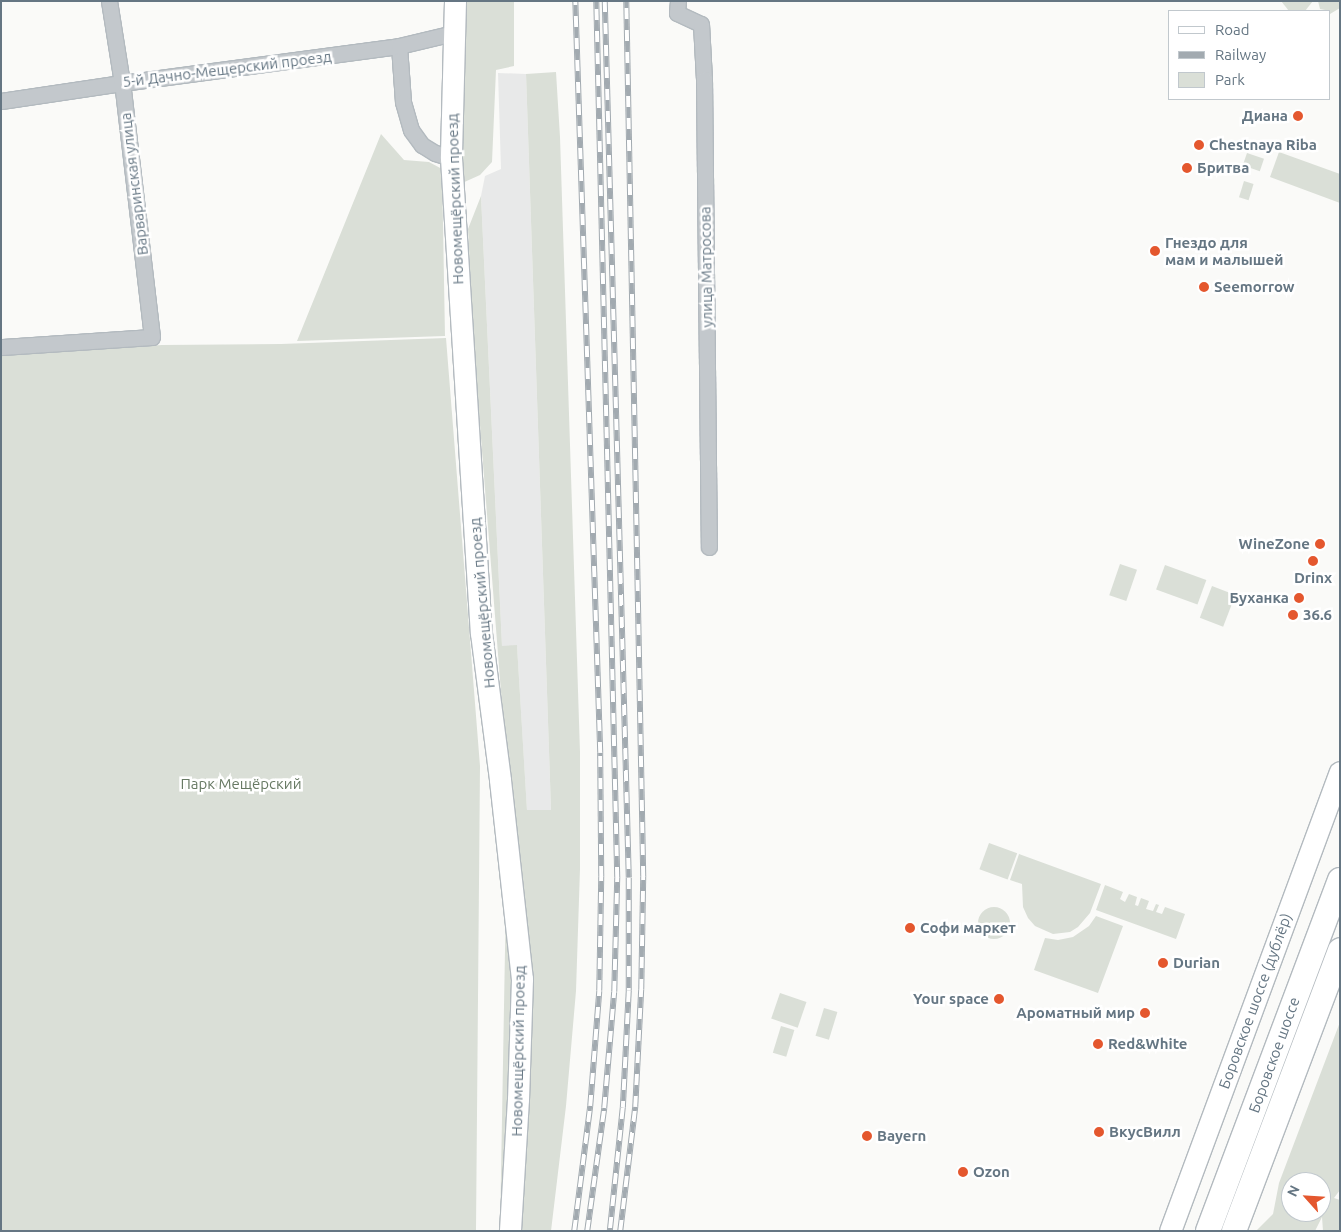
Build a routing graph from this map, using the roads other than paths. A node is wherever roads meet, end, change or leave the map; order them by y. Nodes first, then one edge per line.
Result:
1 (109, 1) edge
2 (455, 1) edge
3 (678, 1) edge
4 (453, 33) junction
5 (399, 46) junction
6 (122, 82) junction
7 (1, 101) edge
8 (451, 158) junction
9 (1, 347) edge
10 (708, 547) dead end
11 (1340, 772) edge
12 (1340, 880) edge
13 (1340, 950) edge
14 (510, 1231) edge
15 (1170, 1231) edge
16 (1208, 1231) edge
17 (1234, 1231) edge

1 - 6 street, Варваринская улица
2 - 4 street, Новомещёрский проезд
3 - 10 street, улица Матросова
4 - 5 street, 5-й Дачно-Мещерский проезд
4 - 8 street, Новомещёрский проезд
5 - 6 street, 5-й Дачно-Мещерский проезд
5 - 8 street
6 - 7 street, 5-й Дачно-Мещерский проезд
6 - 9 street, Варваринская улица
8 - 14 street, Новомещёрский проезд
11 - 15 street, Боровское шоссе (дублёр)
12 - 16 main road, Боровское шоссе
13 - 17 main road, Боровское шоссе

